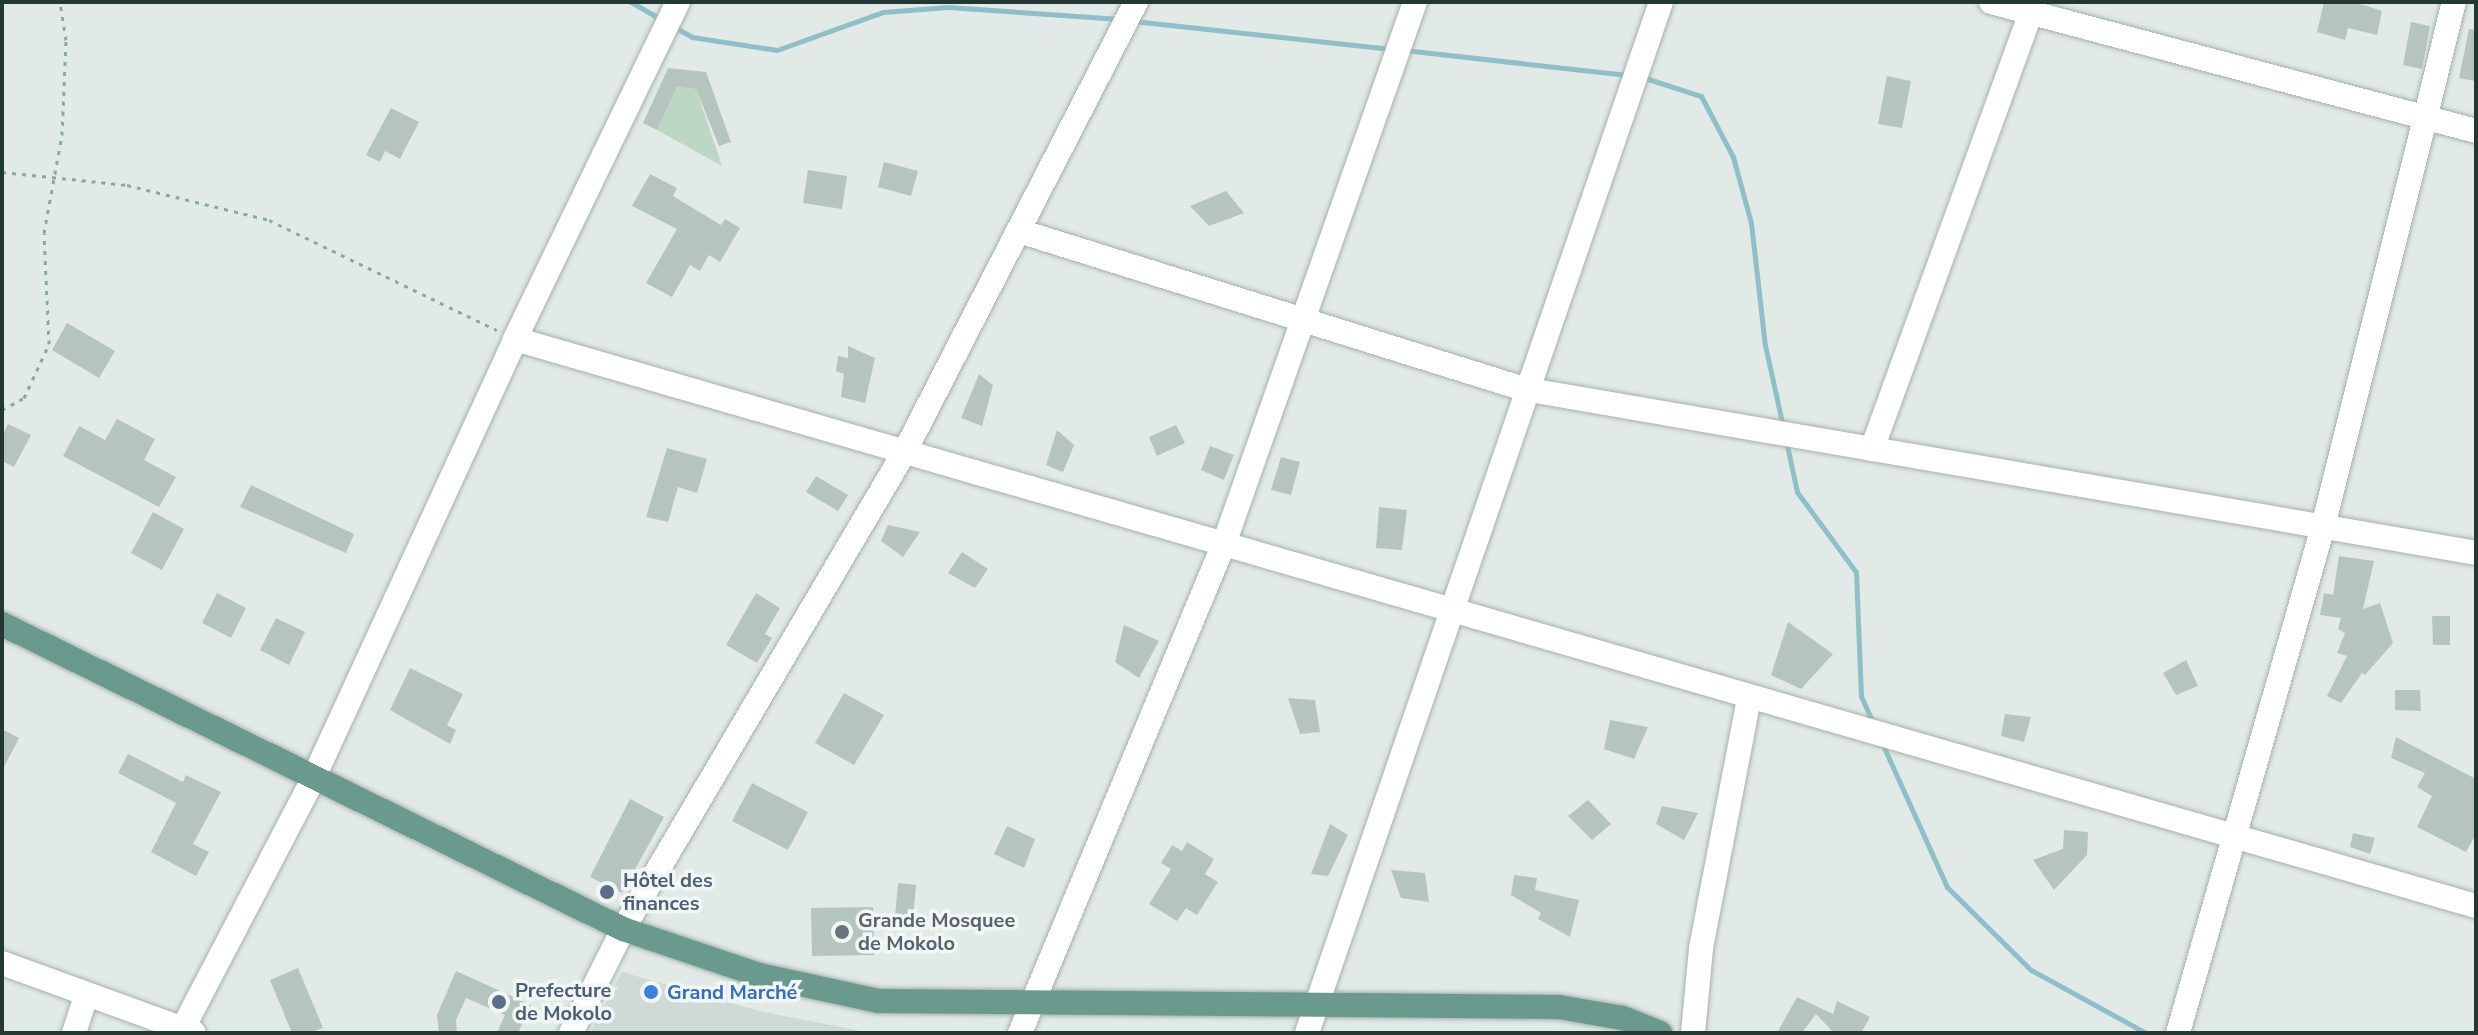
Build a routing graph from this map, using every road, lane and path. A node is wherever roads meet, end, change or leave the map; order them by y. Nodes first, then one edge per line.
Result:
1 (60, 2) edge
2 (678, 2) edge
3 (1136, 2) edge
4 (1415, 2) edge
5 (1661, 2) edge
6 (1991, 2) edge
7 (2454, 2) edge
8 (2033, 7) edge
9 (2426, 118) junction
10 (2476, 131) edge
11 (2, 172) edge
12 (54, 176) junction
13 (1019, 231) junction
14 (1304, 324) junction
15 (515, 339) junction
16 (1524, 389) junction
17 (2, 410) edge
18 (1872, 449) junction
19 (905, 451) junction
20 (2323, 527) junction
21 (1225, 541) junction
22 (2476, 553) edge
23 (1455, 615) junction
24 (2, 624) edge
25 (1749, 698) junction
26 (314, 777) junction
27 (2236, 835) junction
28 (2476, 906) edge
29 (623, 929) junction
30 (2, 963) edge
31 (86, 996) junction
32 (1035, 1004) junction
33 (1318, 1004) junction
34 (188, 1031) edge
35 (2178, 1031) edge
36 (74, 1033) edge
37 (571, 1033) edge
38 (1020, 1033) edge
39 (1307, 1033) edge
40 (1660, 1033) edge
41 (1693, 1033) edge

1 - 12 path
2 - 15 street
3 - 13 street
4 - 14 street
5 - 16 street
6 - 8 street
7 - 9 street
8 - 9 street
8 - 18 street
9 - 10 street
9 - 20 street
11 - 12 path
12 - 15 path
12 - 17 path
13 - 14 street
13 - 19 street
14 - 16 street
14 - 21 street
15 - 19 street
15 - 26 street
16 - 18 street
16 - 23 street
18 - 20 street
19 - 21 street
19 - 29 street
20 - 22 street
20 - 27 street
21 - 23 street
21 - 32 street
23 - 25 street
23 - 33 street
24 - 26 main road
25 - 27 street
25 - 41 street
26 - 29 main road
26 - 34 street
27 - 28 street
27 - 35 street
29 - 32 main road
29 - 37 street
30 - 31 street
31 - 34 street
31 - 36 street
32 - 33 main road
32 - 38 street
33 - 39 street
33 - 40 main road

